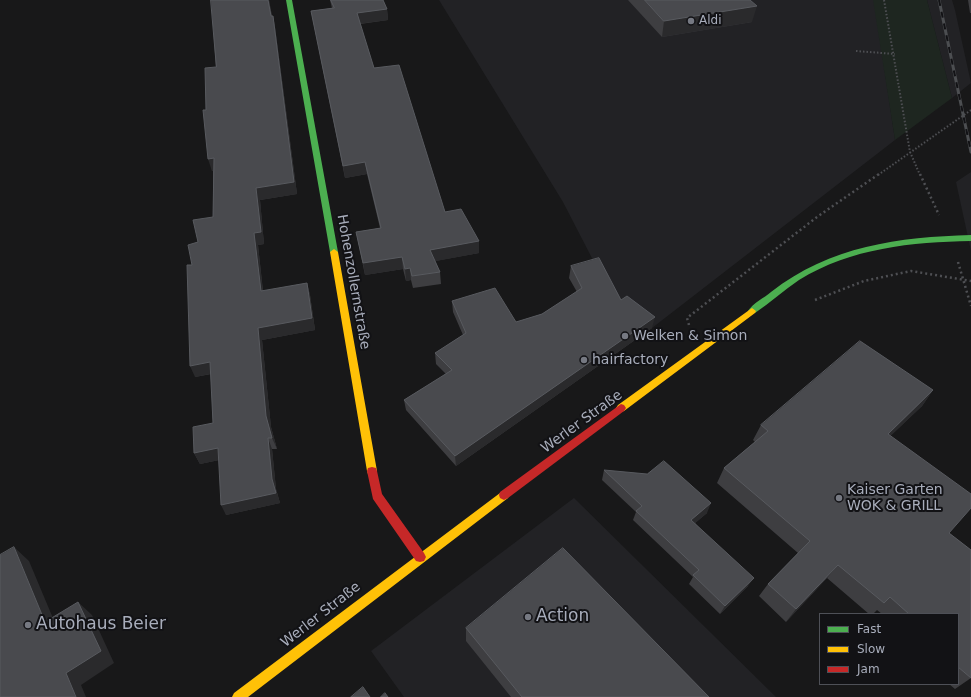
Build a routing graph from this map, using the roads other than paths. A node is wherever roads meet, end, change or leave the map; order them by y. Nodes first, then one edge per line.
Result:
1 (289, 0) edge
2 (971, 238) edge
3 (420, 557) junction
4 (238, 697) edge

1 - 3 street, Hohenzollernstraße
2 - 3 street, Werler Straße
3 - 4 street, Werler Straße

